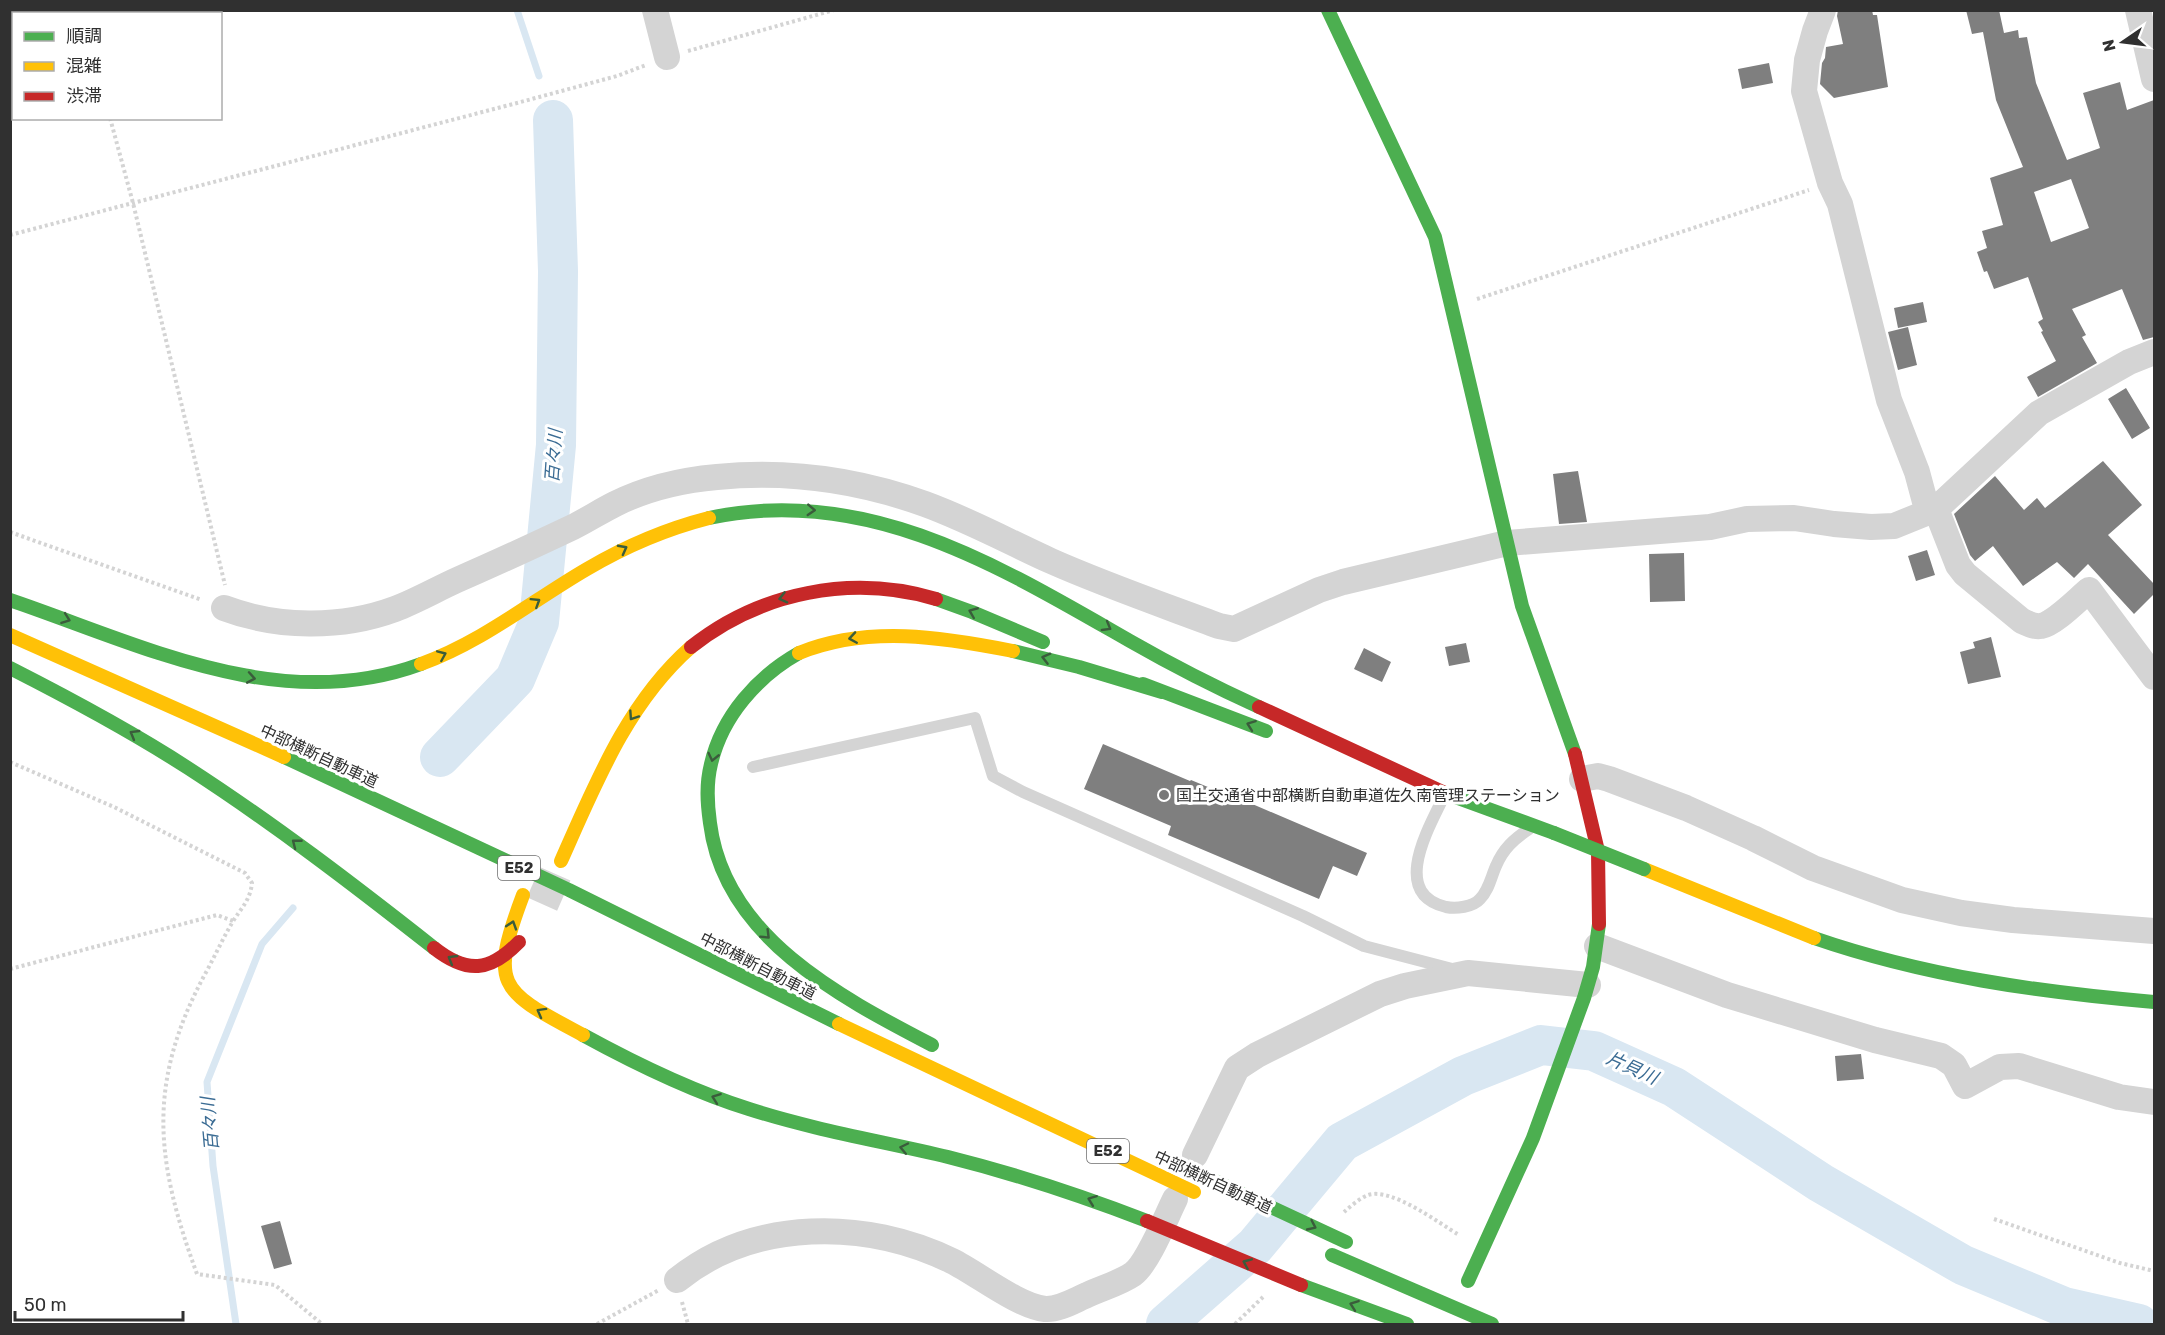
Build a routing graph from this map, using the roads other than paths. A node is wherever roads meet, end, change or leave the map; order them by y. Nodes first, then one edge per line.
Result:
1 (655, 10) edge
2 (1328, 10) edge
3 (1823, 10) edge
4 (2138, 10) edge
5 (667, 57) road end
6 (2154, 79) edge
7 (2154, 352) edge
8 (1932, 511) junction
9 (1507, 543) junction
10 (10, 600) edge
11 (224, 608) road end
12 (10, 635) edge
13 (1093, 636) dead end
14 (10, 668) edge
15 (1179, 668) junction
16 (2154, 677) edge
17 (1162, 692) junction
18 (1281, 736) dead end
19 (1314, 748) dead end
20 (753, 767) dead end
21 (1582, 779) junction
22 (1445, 793) junction
23 (1533, 826) junction
24 (561, 861) tunnel mouth
25 (523, 895) dead end
26 (2154, 931) edge
27 (526, 934) dead end
28 (1597, 946) junction
29 (506, 956) junction
30 (1468, 973) junction
31 (1586, 991) junction
32 (2154, 1002) edge
33 (949, 1054) dead end
34 (2154, 1102) edge
35 (1196, 1167) joint
36 (1191, 1196) joint
37 (1351, 1245) dead end
38 (1327, 1252) dead end
39 (1375, 1259) dead end
40 (677, 1280) road end
41 (1468, 1281) dead end
42 (1473, 1317) junction
43 (1407, 1324) edge
44 (1492, 1324) edge

1 - 5 street
2 - 9 main road
3 - 8 street
4 - 6 street
7 - 8 street
8 - 9 street
8 - 16 street
9 - 11 street
9 - 21 main road
10 -> 15 main road
12 - 36 main road, 中部横断自動車道 / E52
13 - 15 main road
29 -> 14 main road
15 - 22 main road
18 -> 17 main road
17 -> 24 main road
17 -> 33 main road
19 - 22 main road
20 - 30 lane
21 - 26 street
21 - 28 main road
22 - 23 main road
22 - 23 lane
23 - 32 main road, bridge
29 -> 25 main road
27 - 29 main road
28 - 31 main road
28 - 34 street
43 -> 29 main road, bridge
30 - 31 street
30 - 35 street
31 - 41 main road
35 -> 37 main road, bridge
36 - 40 street
38 - 42 main road
39 - 42 main road
42 - 44 main road

